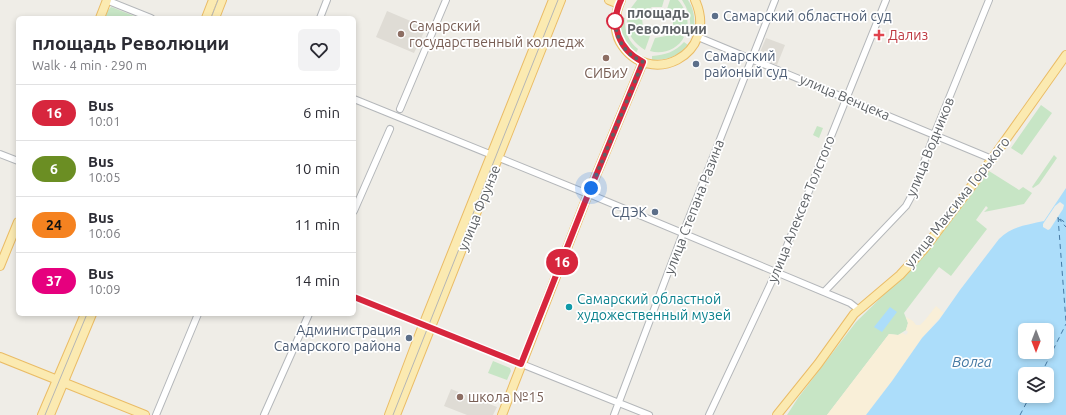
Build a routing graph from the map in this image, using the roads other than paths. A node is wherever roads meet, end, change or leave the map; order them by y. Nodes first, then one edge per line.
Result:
1 (107, 0) edge
2 (213, 0) edge
3 (222, 0) edge
4 (327, 0) edge
5 (446, 0) edge
6 (553, 0) edge
7 (561, 0) edge
8 (609, 0) edge
9 (695, 0) edge
10 (775, 0) edge
11 (886, 0) edge
12 (989, 0) edge
13 (620, 2) edge
14 (101, 16) edge
15 (146, 16) edge
16 (207, 16) edge
17 (216, 16) edge
18 (321, 16) edge
19 (698, 37) junction
20 (1066, 55) edge
21 (752, 59) junction
22 (643, 62) junction
23 (846, 98) junction
24 (356, 100) edge
25 (400, 109) dead end
26 (390, 129) dead end
27 (934, 135) junction
28 (0, 154) edge
29 (495, 156) junction
30 (992, 159) junction
31 (16, 160) edge
32 (586, 193) junction
33 (356, 206) edge
34 (16, 227) edge
35 (683, 233) junction
36 (0, 266) edge
37 (776, 272) junction
38 (824, 292) junction
39 (356, 298) edge
40 (859, 310) junction
41 (84, 316) edge
42 (91, 316) edge
43 (197, 316) edge
44 (308, 316) edge
45 (427, 326) junction
46 (0, 357) edge
47 (521, 364) junction
48 (60, 381) junction
49 (618, 403) junction
50 (157, 414) edge
51 (42, 415) edge
52 (50, 415) edge
53 (144, 415) edge
54 (264, 415) edge
55 (389, 415) edge
56 (396, 415) edge
57 (502, 415) edge
58 (614, 415) edge
59 (649, 415) edge
60 (709, 415) edge
61 (777, 415) edge

1 - 14 main road
1 - 15 street
2 - 16 main road
3 - 17 main road
4 - 18 street
5 - 25 street
6 - 29 main road, улица Фрунзе
7 - 29 main road, улица Фрунзе
8 - 13 main road
9 - 19 main road
10 - 21 street, улица Степана Разина
11 - 23 street, улица Алексея Толстого
12 - 27 street, улица Водников
13 - 22 main road
19 - 21 street, улица Венцека
19 - 22 main road
20 - 30 main road, улица Максима Горького
21 - 23 street, улица Венцека
21 - 35 street, улица Степана Разина
22 - 32 main road
23 - 27 street, улица Венцека
23 - 37 street, улица Алексея Толстого
24 - 29 street
26 - 33 street
27 - 30 street, улица Венцека
27 - 38 street, улица Водников
28 - 31 street
29 - 32 street
29 - 45 main road, улица Фрунзе
30 - 40 main road, улица Максима Горького
32 - 35 street
32 - 47 main road
34 - 36 main road
35 - 37 street
35 - 49 street, улица Степана Разина
37 - 38 street
37 - 60 street, улица Алексея Толстого
38 - 40 street
39 - 45 street
40 - 61 main road, улица Максима Горького
41 - 48 main road
42 - 48 main road
43 - 50 street
44 - 54 street
45 - 47 street
45 - 55 main road, улица Фрунзе
45 - 56 main road, улица Фрунзе
46 - 48 main road
47 - 49 street
47 - 57 main road
48 - 51 main road
48 - 52 main road
48 - 53 main road
49 - 58 street, улица Степана Разина
49 - 59 street

